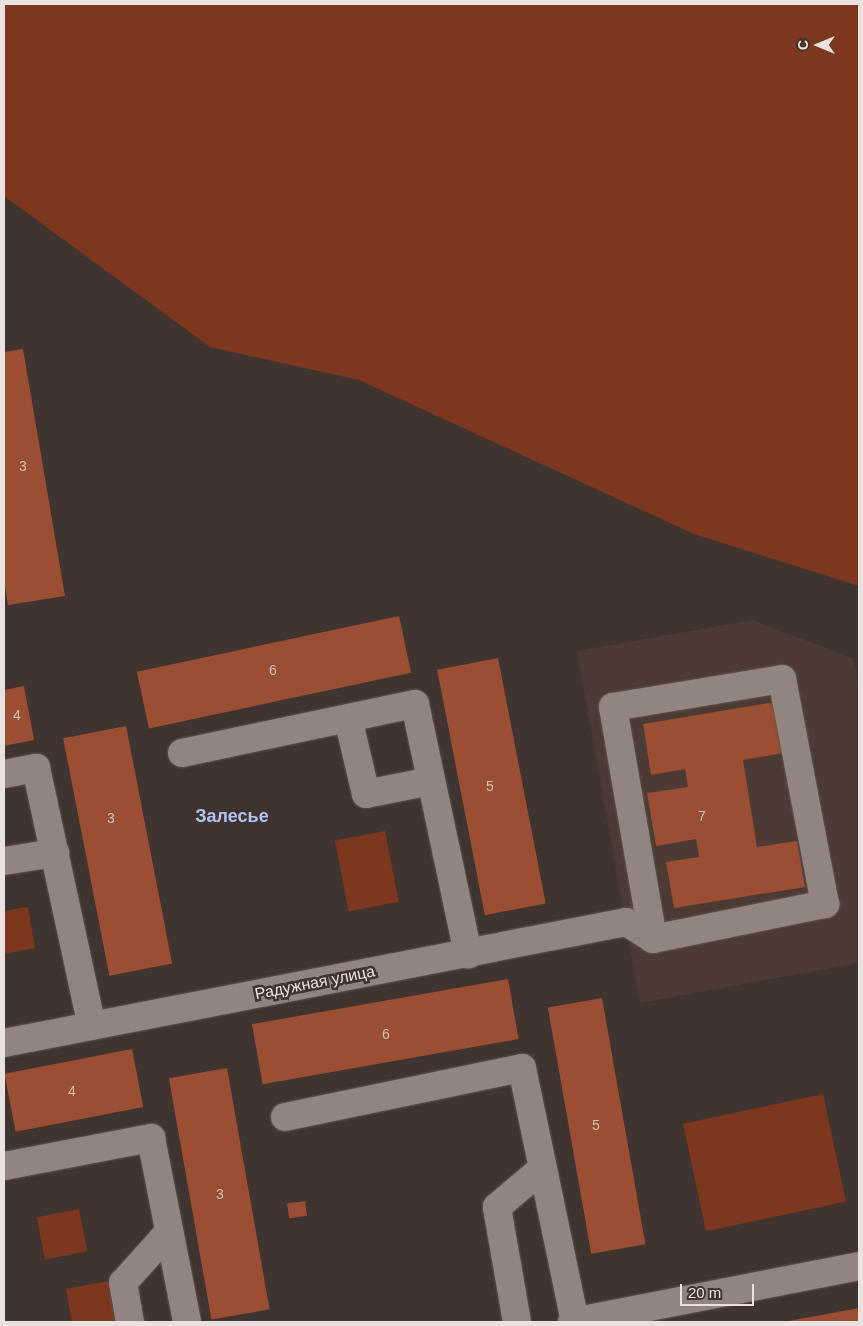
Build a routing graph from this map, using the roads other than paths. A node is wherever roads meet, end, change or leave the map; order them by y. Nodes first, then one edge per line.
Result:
1 (348, 718) junction
2 (182, 753) dead end
3 (4, 774) edge
4 (431, 781) junction
5 (55, 853) junction
6 (4, 861) edge
7 (653, 939) junction
8 (468, 954) junction
9 (92, 1026) junction
10 (4, 1043) edge
11 (285, 1117) dead end
12 (4, 1166) edge
13 (543, 1168) junction
14 (169, 1232) junction
15 (859, 1266) edge
16 (683, 1312) edge
17 (130, 1322) edge
18 (187, 1322) edge
19 (517, 1322) edge
20 (573, 1322) edge

1 - 2 street
1 - 4 street
1 - 4 street
3 - 5 street
4 - 8 street
5 - 6 street
5 - 9 street
7 - 7 street
7 - 8 street, Радужная улица
8 - 9 street, Радужная улица
9 - 10 street, Радужная улица
11 - 13 street
12 - 14 street
13 - 19 street
13 - 20 street
14 - 17 street
14 - 18 street
15 - 16 street
16 - 20 street

